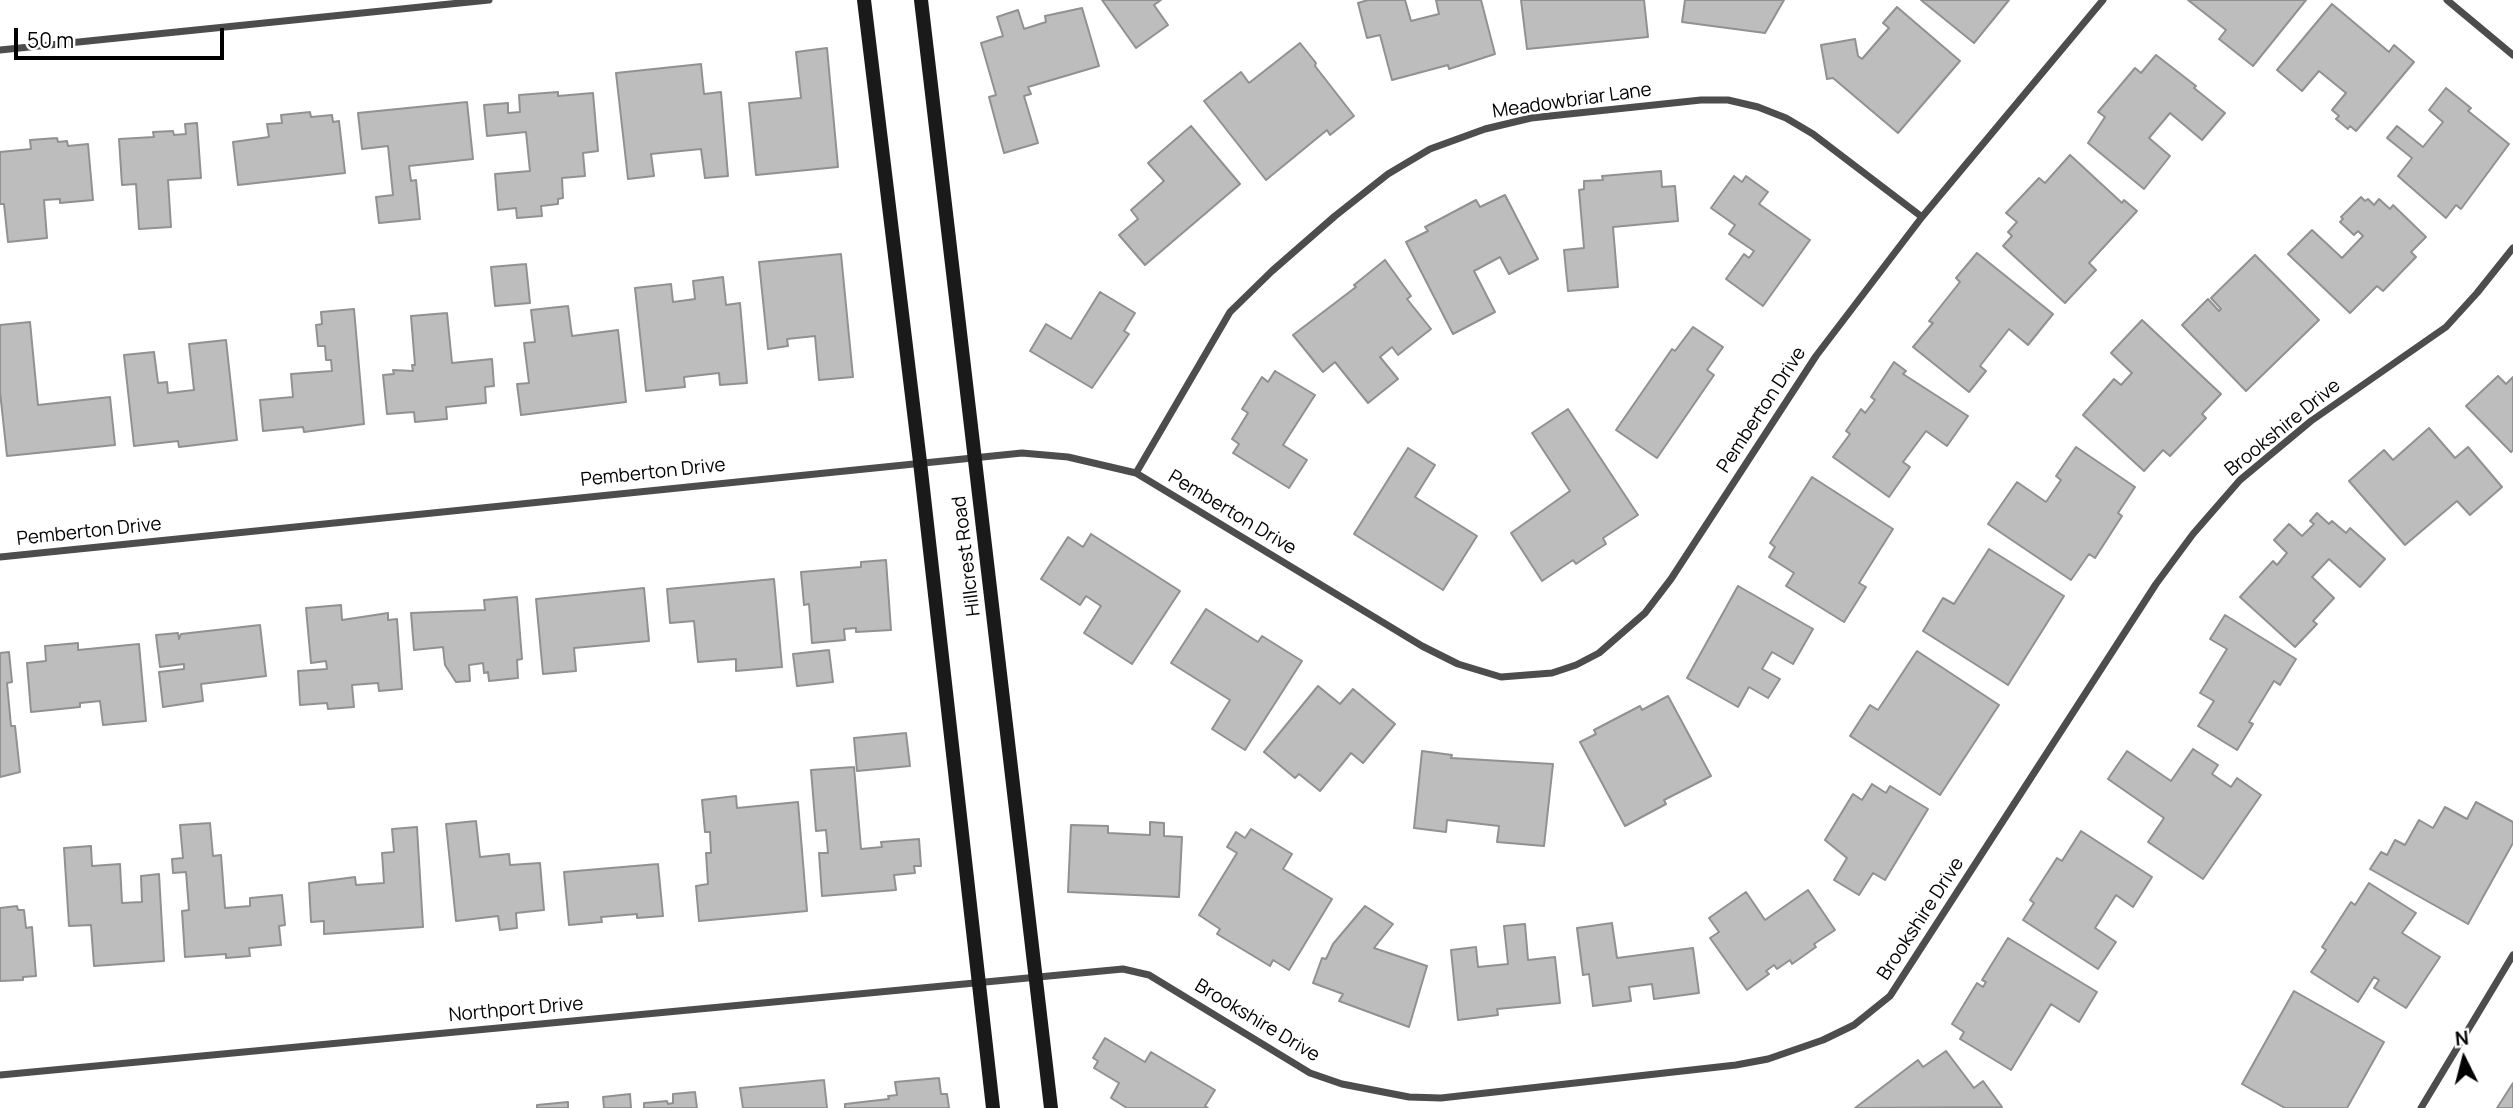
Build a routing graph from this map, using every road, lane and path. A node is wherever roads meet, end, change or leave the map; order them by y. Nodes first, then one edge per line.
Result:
1 (489, 0) edge
2 (864, 0) edge
3 (921, 0) edge
4 (2103, 0) edge
5 (2447, 0) edge
6 (0, 50) edge
7 (2513, 55) edge
8 (1922, 217) junction
9 (2513, 248) edge
10 (975, 456) junction
11 (920, 462) junction
12 (1136, 473) junction
13 (0, 557) edge
14 (2513, 955) edge
15 (1036, 976) junction
16 (978, 982) junction
17 (0, 1075) edge
18 (993, 1108) edge
19 (1051, 1108) edge
20 (2421, 1108) edge

1 - 6 street
2 - 11 main road, Hillcrest Road
3 - 10 main road, Hillcrest Road
4 - 8 street, Pemberton Drive
5 - 7 street
8 - 12 street, Meadowbriar Lane
8 - 12 street, Pemberton Drive
9 - 15 street, Brookshire Drive
10 - 11 street, Pemberton Drive
10 - 12 street, Pemberton Drive
10 - 15 main road, Hillcrest Road
11 - 13 street, Pemberton Drive
11 - 16 main road, Hillcrest Road
14 - 20 street
15 - 16 street, Northport Drive
15 - 19 main road, Hillcrest Road
16 - 17 street, Northport Drive
16 - 18 main road, Hillcrest Road

